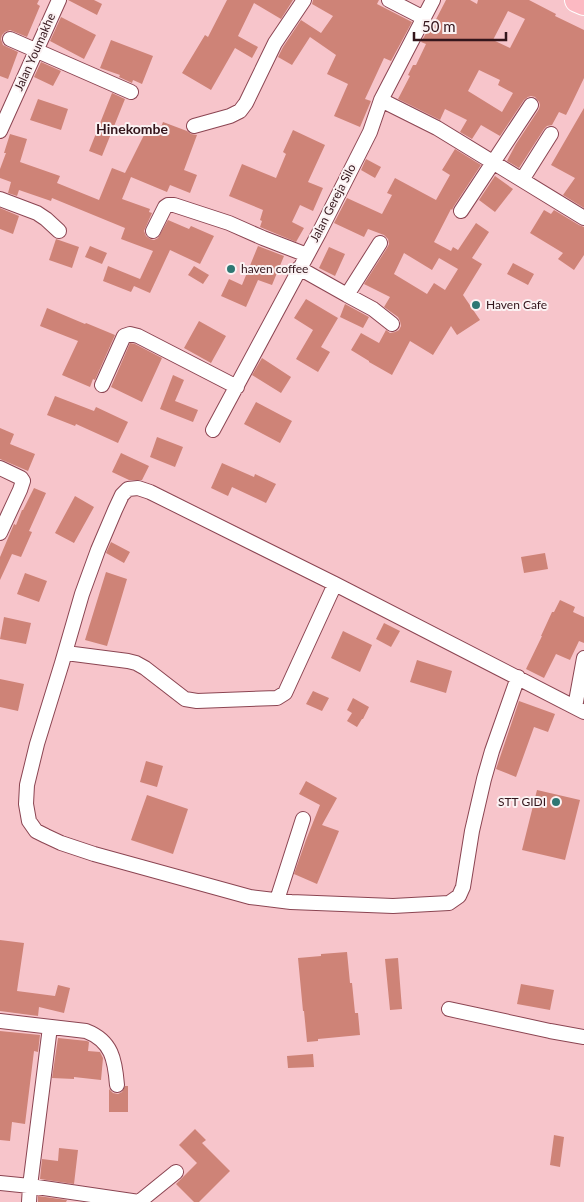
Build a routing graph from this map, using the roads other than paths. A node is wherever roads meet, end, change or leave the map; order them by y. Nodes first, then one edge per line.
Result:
1 (59, 0) edge
2 (304, 0) edge
3 (389, 0) edge
4 (433, 0) edge
5 (577, 0) edge
6 (584, 3) edge
7 (424, 18) junction
8 (10, 39) dead end
9 (36, 49) junction
10 (131, 92) dead end
11 (381, 100) junction
12 (531, 105) dead end
13 (2, 122) edge
14 (194, 126) dead end
15 (551, 134) dead end
16 (494, 162) junction
17 (522, 180) junction
18 (0, 199) edge
19 (462, 211) dead end
20 (584, 218) edge
21 (59, 231) dead end
22 (153, 231) dead end
23 (380, 243) dead end
24 (307, 255) junction
25 (300, 268) junction
26 (347, 295) junction
27 (392, 324) dead end
28 (102, 385) dead end
29 (237, 387) junction
30 (213, 430) dead end
31 (0, 468) edge
32 (0, 533) edge
33 (335, 584) junction
34 (66, 652) junction
35 (584, 658) edge
36 (513, 674) junction
37 (579, 709) edge
38 (302, 819) dead end
39 (277, 900) junction
40 (449, 1009) dead end
41 (0, 1021) edge
42 (50, 1027) junction
43 (584, 1037) edge
44 (117, 1086) dead end
45 (176, 1172) dead end
46 (0, 1183) edge
47 (30, 1186) junction
48 (136, 1201) edge
49 (29, 1202) edge

1 - 9 street, Jalan Youmakhe
2 - 14 street
3 - 7 street
4 - 7 street, Jalan Gereja Silo
5 - 6 highway
7 - 11 street, Jalan Gereja Silo
8 - 9 street
9 - 10 street
9 - 13 street, Jalan Youmakhe
11 - 16 street
11 - 24 street, Jalan Gereja Silo
12 - 16 street
15 - 17 street
16 - 17 street
16 - 19 street
17 - 20 street
18 - 21 street
22 - 24 street
23 - 26 street
24 - 25 street, Jalan Gereja Silo
25 - 26 street
25 - 29 street, Jalan Gereja Silo
26 - 27 street
28 - 29 street
29 - 30 street, Jalan Gereja Silo
31 - 32 street
33 - 34 street
33 - 34 street
33 - 36 street
34 - 39 street
35 - 37 street
36 - 37 street
36 - 39 street
38 - 39 street
40 - 43 street
41 - 42 street
42 - 44 street
42 - 47 street
45 - 48 street
46 - 47 street
47 - 48 street
47 - 49 street

